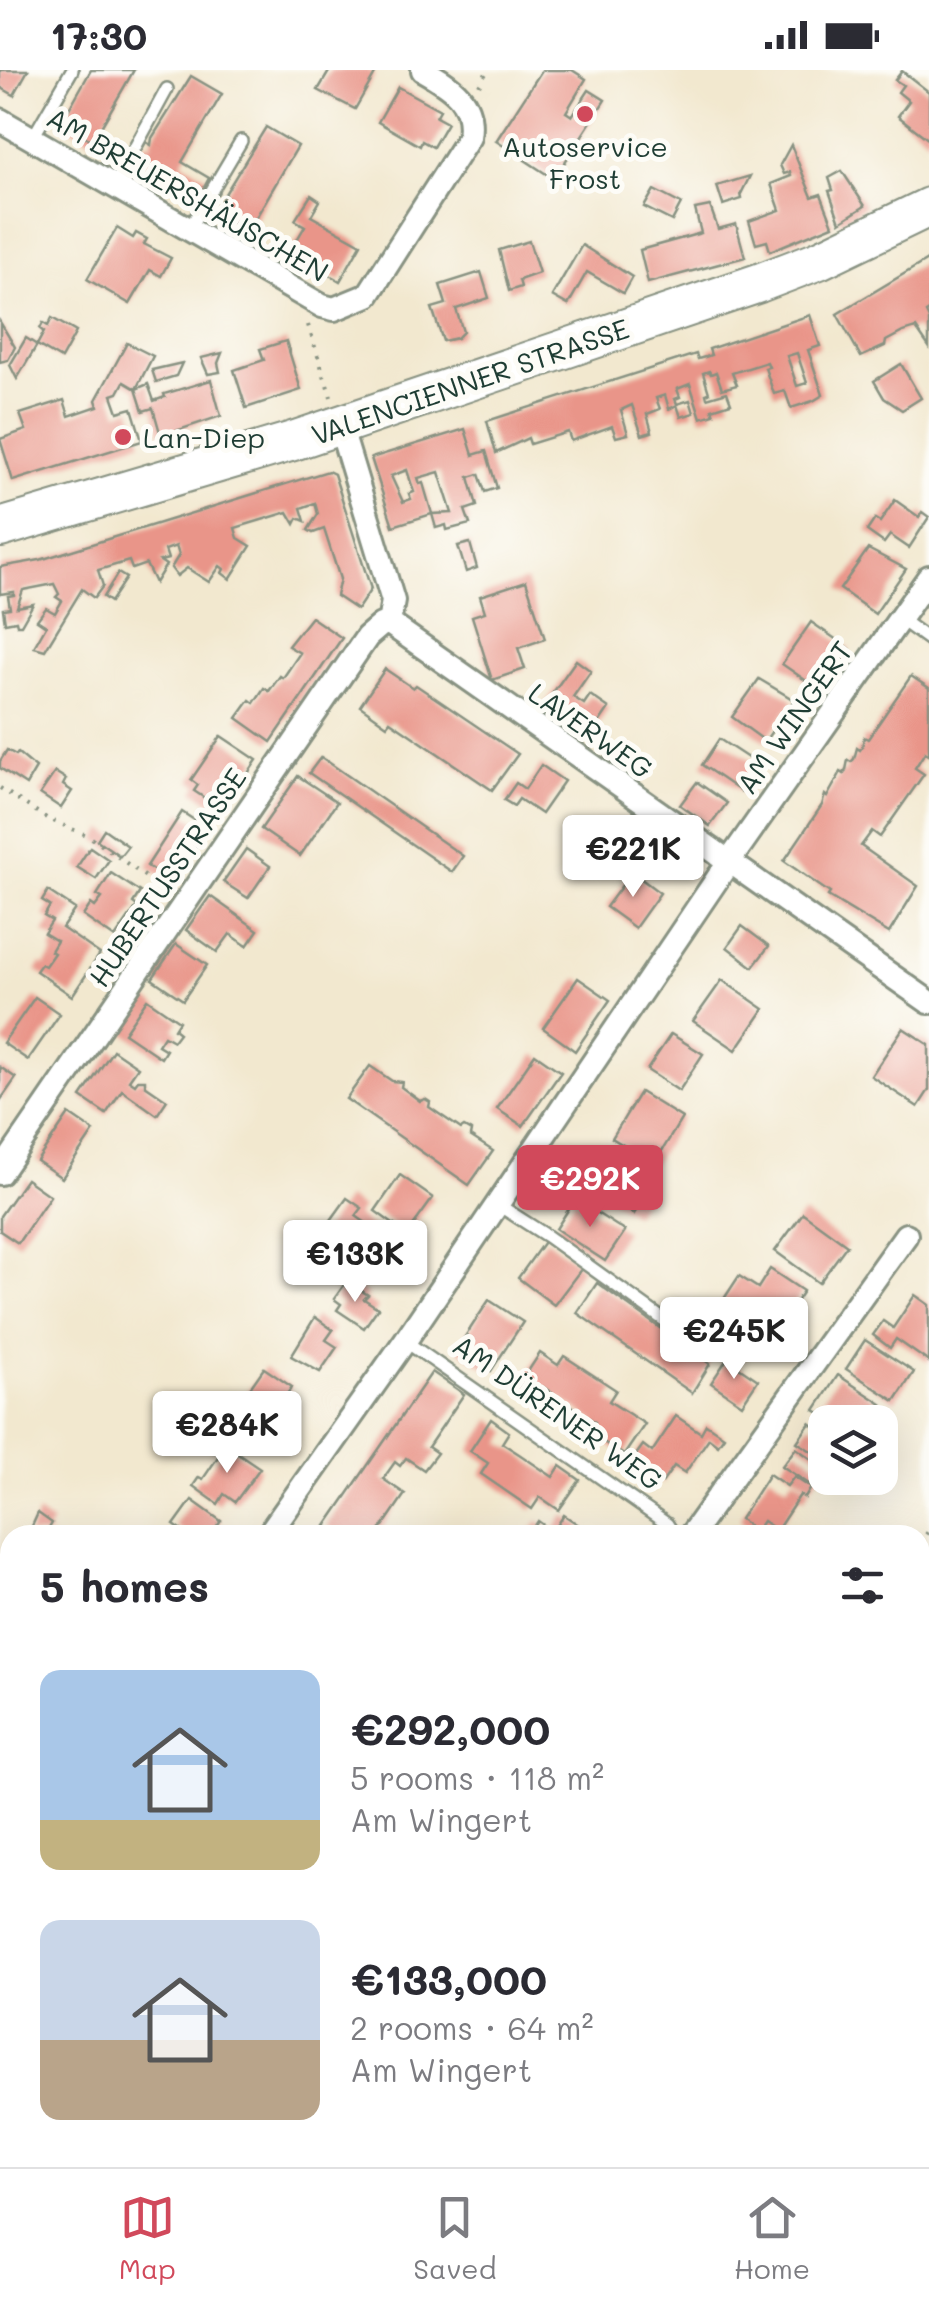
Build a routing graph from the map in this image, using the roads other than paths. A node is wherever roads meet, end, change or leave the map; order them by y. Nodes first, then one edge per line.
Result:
1 (72, 70) edge
2 (422, 70) edge
3 (167, 90) dead end
4 (0, 120) edge
5 (32, 139) junction
6 (242, 141) dead end
7 (114, 186) junction
8 (929, 207) edge
9 (189, 230) junction
10 (340, 426) junction
11 (0, 528) edge
12 (929, 578) edge
13 (900, 619) junction
14 (389, 622) junction
15 (929, 640) edge
16 (728, 863) junction
17 (929, 1002) edge
18 (0, 1173) edge
19 (497, 1204) junction
20 (906, 1235) dead end
21 (405, 1341) junction
22 (703, 1348) dead end
23 (275, 1525) edge
24 (668, 1525) edge
25 (698, 1525) edge

1 - 5 lane
2 - 9 street, AM BREUERSHÄUSCHEN
3 - 7 lane
4 - 5 street, AM BREUERSHÄUSCHEN
5 - 7 street, AM BREUERSHÄUSCHEN
6 - 9 lane
7 - 9 street, AM BREUERSHÄUSCHEN
8 - 10 main road, VALENCIENNER STRASSE
10 - 11 main road, VALENCIENNER STRASSE
10 - 14 street
12 - 13 street, AM WINGERT
13 - 15 lane
13 - 16 street, AM WINGERT
14 - 16 street, LAVERWEG
14 - 18 street, HUBERTUSSTRASSE
16 - 17 street, LAVERWEG
16 - 19 street, AM WINGERT
19 - 21 street, AM WINGERT
19 - 22 lane
20 - 25 street
21 - 23 street, AM WINGERT
21 - 24 lane, AM DÜRENER WEG

